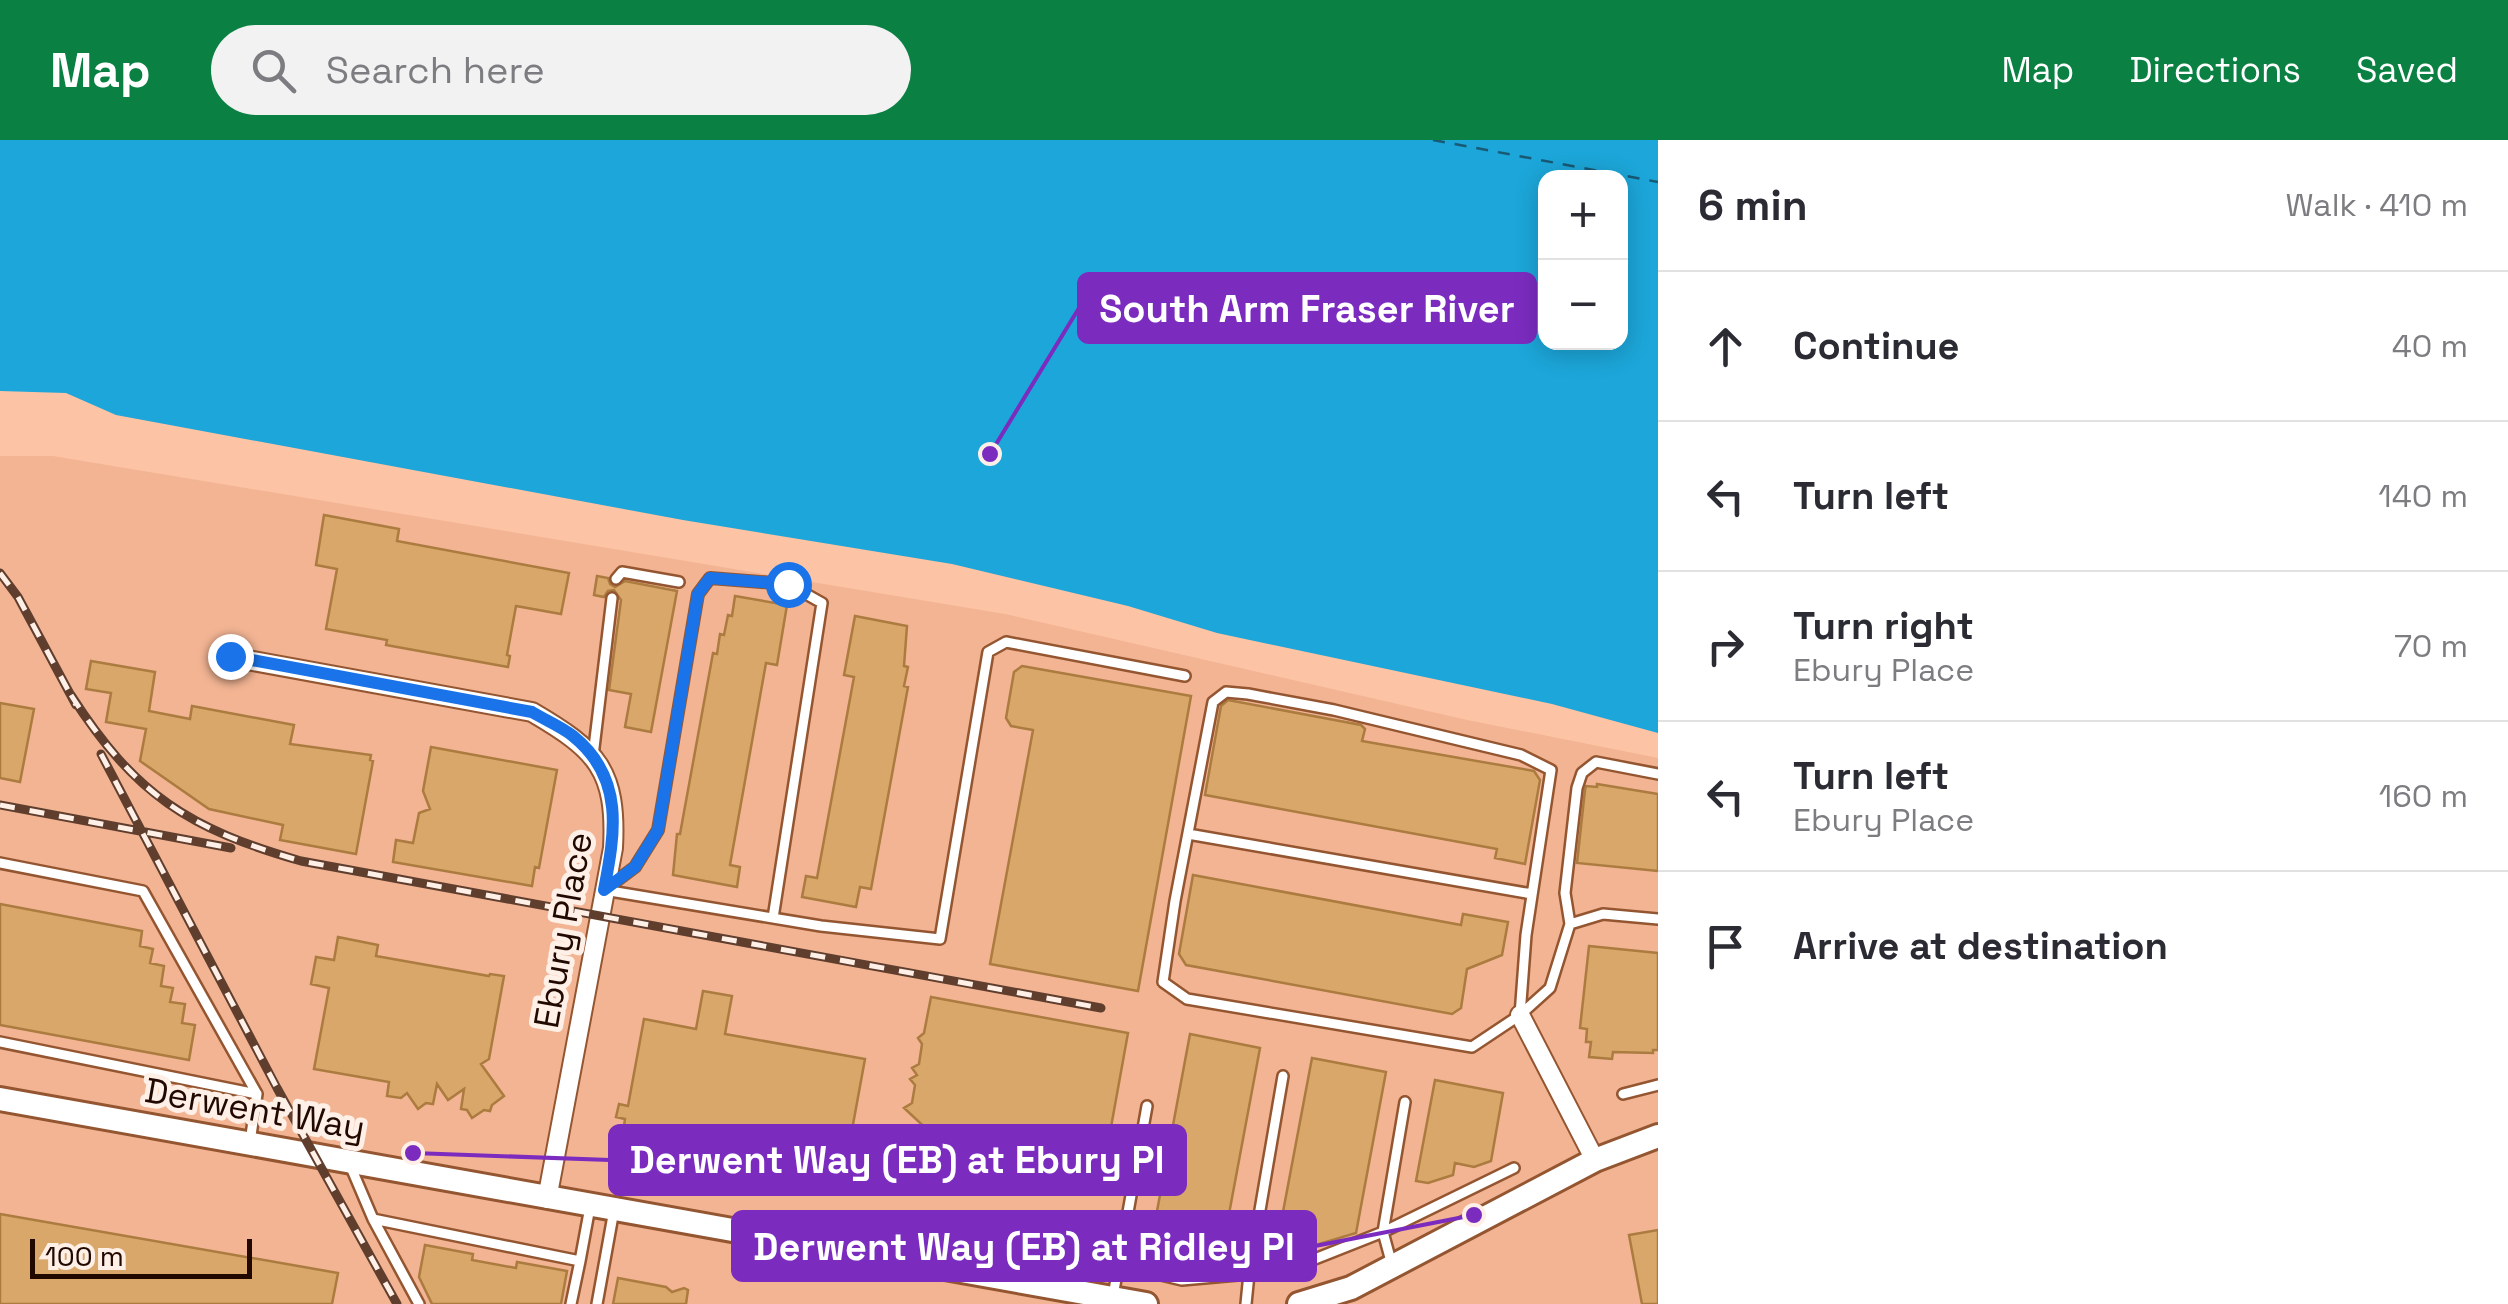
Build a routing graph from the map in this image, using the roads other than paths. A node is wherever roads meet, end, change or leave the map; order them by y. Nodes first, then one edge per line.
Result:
1 (616, 579) dead end
2 (678, 582) dead end
3 (612, 598) dead end
4 (230, 656) dead end
5 (1184, 676) dead end
6 (592, 758) junction
7 (1658, 774) edge
8 (1188, 834) junction
9 (0, 863) edge
10 (604, 890) junction
11 (1532, 894) junction
12 (772, 918) junction
13 (1658, 919) edge
14 (1570, 924) junction
15 (1520, 1014) junction
16 (0, 1042) edge
17 (1284, 1076) dead end
18 (1658, 1085) edge
19 (256, 1094) junction
20 (1623, 1094) dead end
21 (0, 1098) edge
22 (1406, 1102) dead end
23 (1147, 1106) dead end
24 (1658, 1136) edge
25 (250, 1144) junction
26 (1595, 1160) junction
27 (350, 1162) junction
28 (1514, 1168) dead end
29 (547, 1198) junction
30 (590, 1206) junction
31 (614, 1210) junction
32 (373, 1219) junction
33 (1383, 1232) junction
34 (580, 1261) junction
35 (1119, 1265) junction
36 (1392, 1267) junction
37 (1249, 1274) junction
38 (1101, 1299) edge
39 (420, 1304) edge
40 (571, 1304) edge
41 (597, 1304) edge
42 (1146, 1304) edge
43 (1246, 1304) edge
44 (1299, 1304) edge

1 - 2 lane
3 - 6 lane
4 - 6 street, Ebury Place
5 - 12 lane
6 - 10 street, Ebury Place
7 - 14 lane
8 - 11 lane
8 - 11 lane
8 - 15 lane
9 - 19 lane
10 - 12 lane
10 - 12 lane
10 - 29 street, Ebury Place
11 - 15 lane
13 - 14 lane
14 - 15 lane
15 - 26 street
16 - 19 lane
17 - 37 lane
18 - 20 lane
19 - 25 lane
21 - 25 street, Derwent Way
22 - 33 lane
23 - 35 lane
24 - 26 street
25 - 27 street, Derwent Way
26 - 36 street
27 - 29 street, Derwent Way
27 - 32 lane
28 - 33 lane
29 - 30 street, Derwent Way
30 - 31 street, Derwent Way
30 - 34 lane
31 - 38 street, Derwent Way
31 - 41 lane
32 - 34 lane
32 - 39 lane
33 - 36 lane
33 - 37 lane
34 - 40 lane
35 - 37 lane
35 - 38 lane
36 - 44 street
37 - 43 lane
38 - 42 street, Derwent Way

